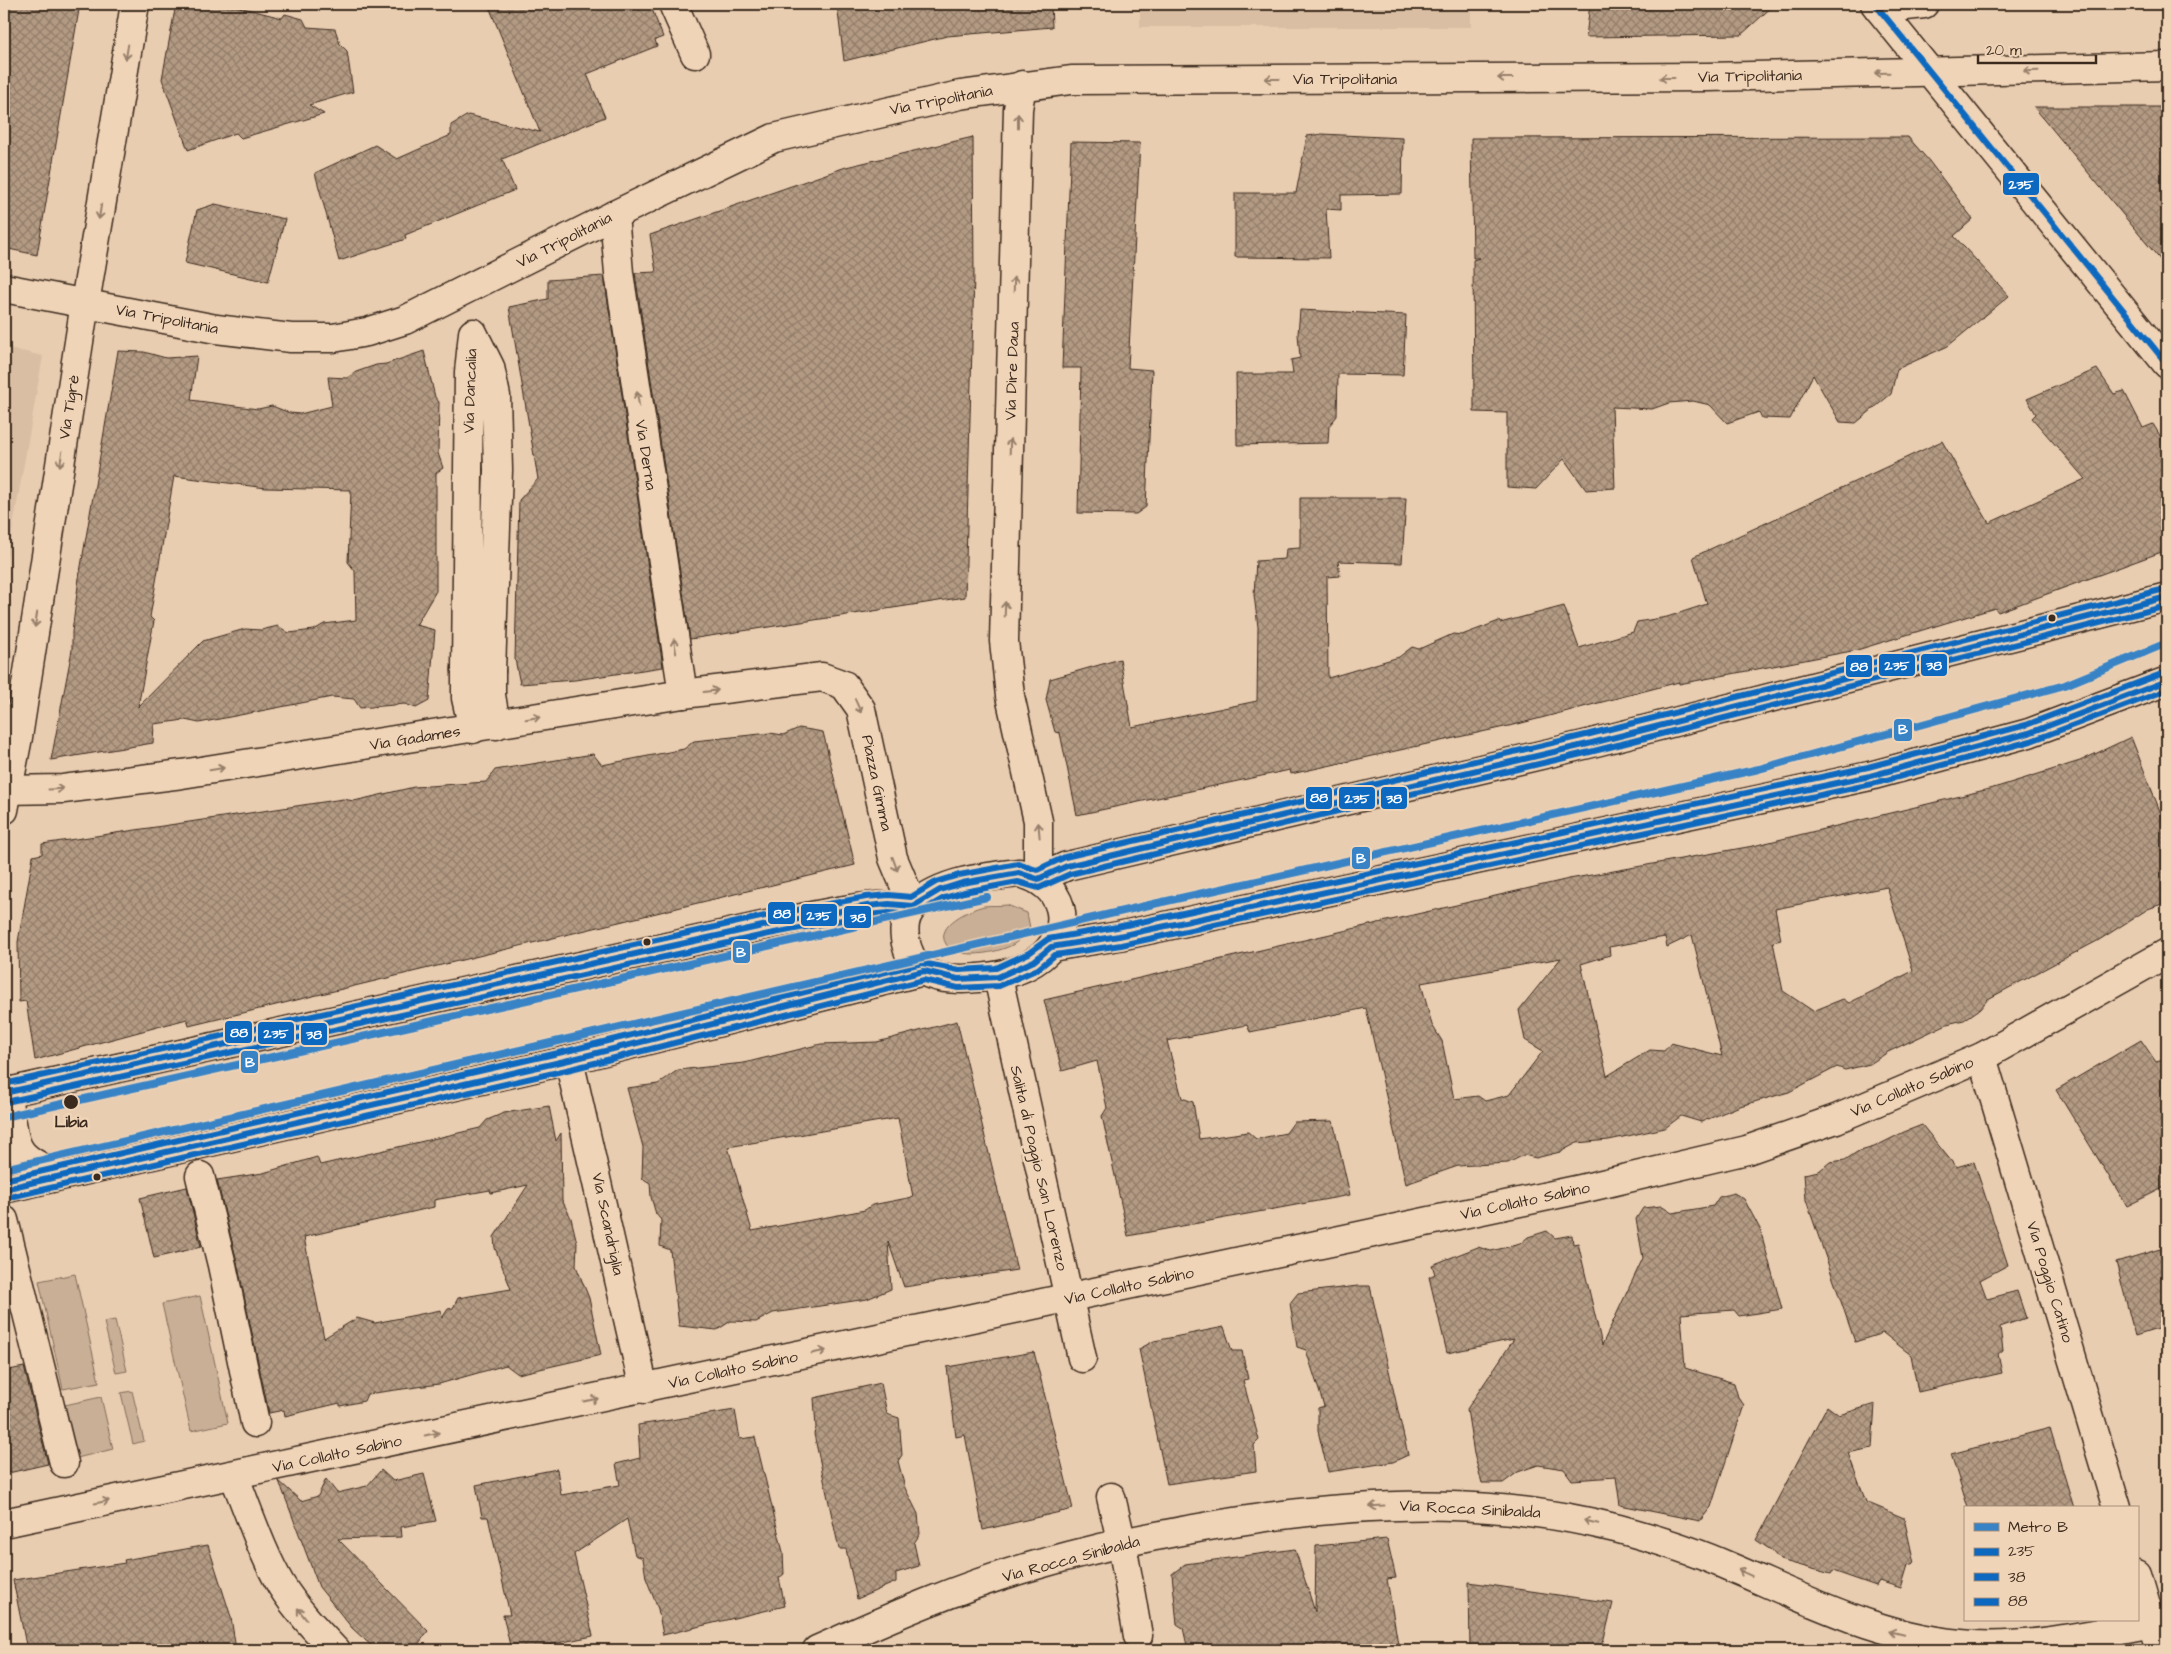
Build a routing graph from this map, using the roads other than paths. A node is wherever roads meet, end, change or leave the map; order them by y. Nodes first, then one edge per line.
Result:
1 (135, 4) edge
2 (673, 4) edge
3 (1924, 4) edge
4 (1877, 6) edge
5 (695, 54) dead end
6 (2167, 66) edge
7 (1931, 72) junction
8 (1022, 85) junction
9 (614, 215) junction
10 (4, 288) edge
11 (85, 303) junction
12 (2167, 364) edge
13 (2167, 597) edge
14 (478, 671) junction
15 (822, 677) joint
16 (2167, 681) edge
17 (683, 694) junction
18 (484, 727) junction
19 (5, 797) edge
20 (1038, 878) junction
21 (913, 906) junction
22 (1051, 947) junction
23 (2167, 953) edge
24 (924, 971) junction
25 (998, 977) junction
26 (1982, 1057) junction
27 (570, 1060) junction
28 (4, 1092) edge
29 (61, 1176) junction
30 (200, 1176) dead end
31 (4, 1189) edge
32 (4, 1220) edge
33 (1068, 1299) junction
34 (1082, 1358) dead end
35 (644, 1389) junction
36 (255, 1423) dead end
37 (64, 1463) dead end
38 (234, 1476) junction
39 (1111, 1497) dead end
40 (2116, 1506) edge
41 (4, 1523) edge
42 (1122, 1544) junction
43 (2138, 1578) edge
44 (2152, 1623) junction
45 (1138, 1636) dead end
46 (335, 1650) edge
47 (817, 1650) edge
48 (2160, 1650) edge

1 -> 11 street, Via Tigrè
2 - 5 street
3 - 4 street
4 - 7 street
6 -> 7 street, Via Tripolitania
7 -> 8 street, Via Tripolitania
7 - 12 street
8 - 9 street, Via Tripolitania
20 -> 8 street, Via Dire Daua
9 - 11 street, Via Tripolitania
17 -> 9 street, Via Derna
10 - 11 street, Via Tripolitania
11 -> 19 street, Via Tigrè
13 - 20 street
14 - 14 street, Via Dancalia
14 - 18 street, Via Dancalia
17 -> 15 street, Via Gadames
15 -> 21 street, Piazza Gimma
16 - 22 street
18 -> 17 street, Via Gadames
19 -> 18 street, Via Gadames
20 - 21 street
20 - 22 street
21 - 24 street
21 - 28 street
22 - 25 street
23 - 26 street, Via Collalto Sabino
24 - 25 street
24 - 27 street
25 - 33 street, Salita di Poggio San Lorenzo
26 - 33 street, Via Collalto Sabino
26 - 40 street, Via Poggio Catino
27 - 29 street
27 - 35 street, Via Scandriglia
28 - 29 street
29 - 31 street
30 - 36 street
32 - 37 street
33 - 34 street, Salita di Poggio San Lorenzo
35 -> 33 street, Via Collalto Sabino
38 -> 35 street, Via Collalto Sabino
41 -> 38 street, Via Collalto Sabino
46 -> 38 street
39 - 42 street
44 -> 42 street, Via Rocca Sinibalda
42 - 45 street
42 - 47 street, Via Rocca Sinibalda
43 - 44 street
44 - 48 street

